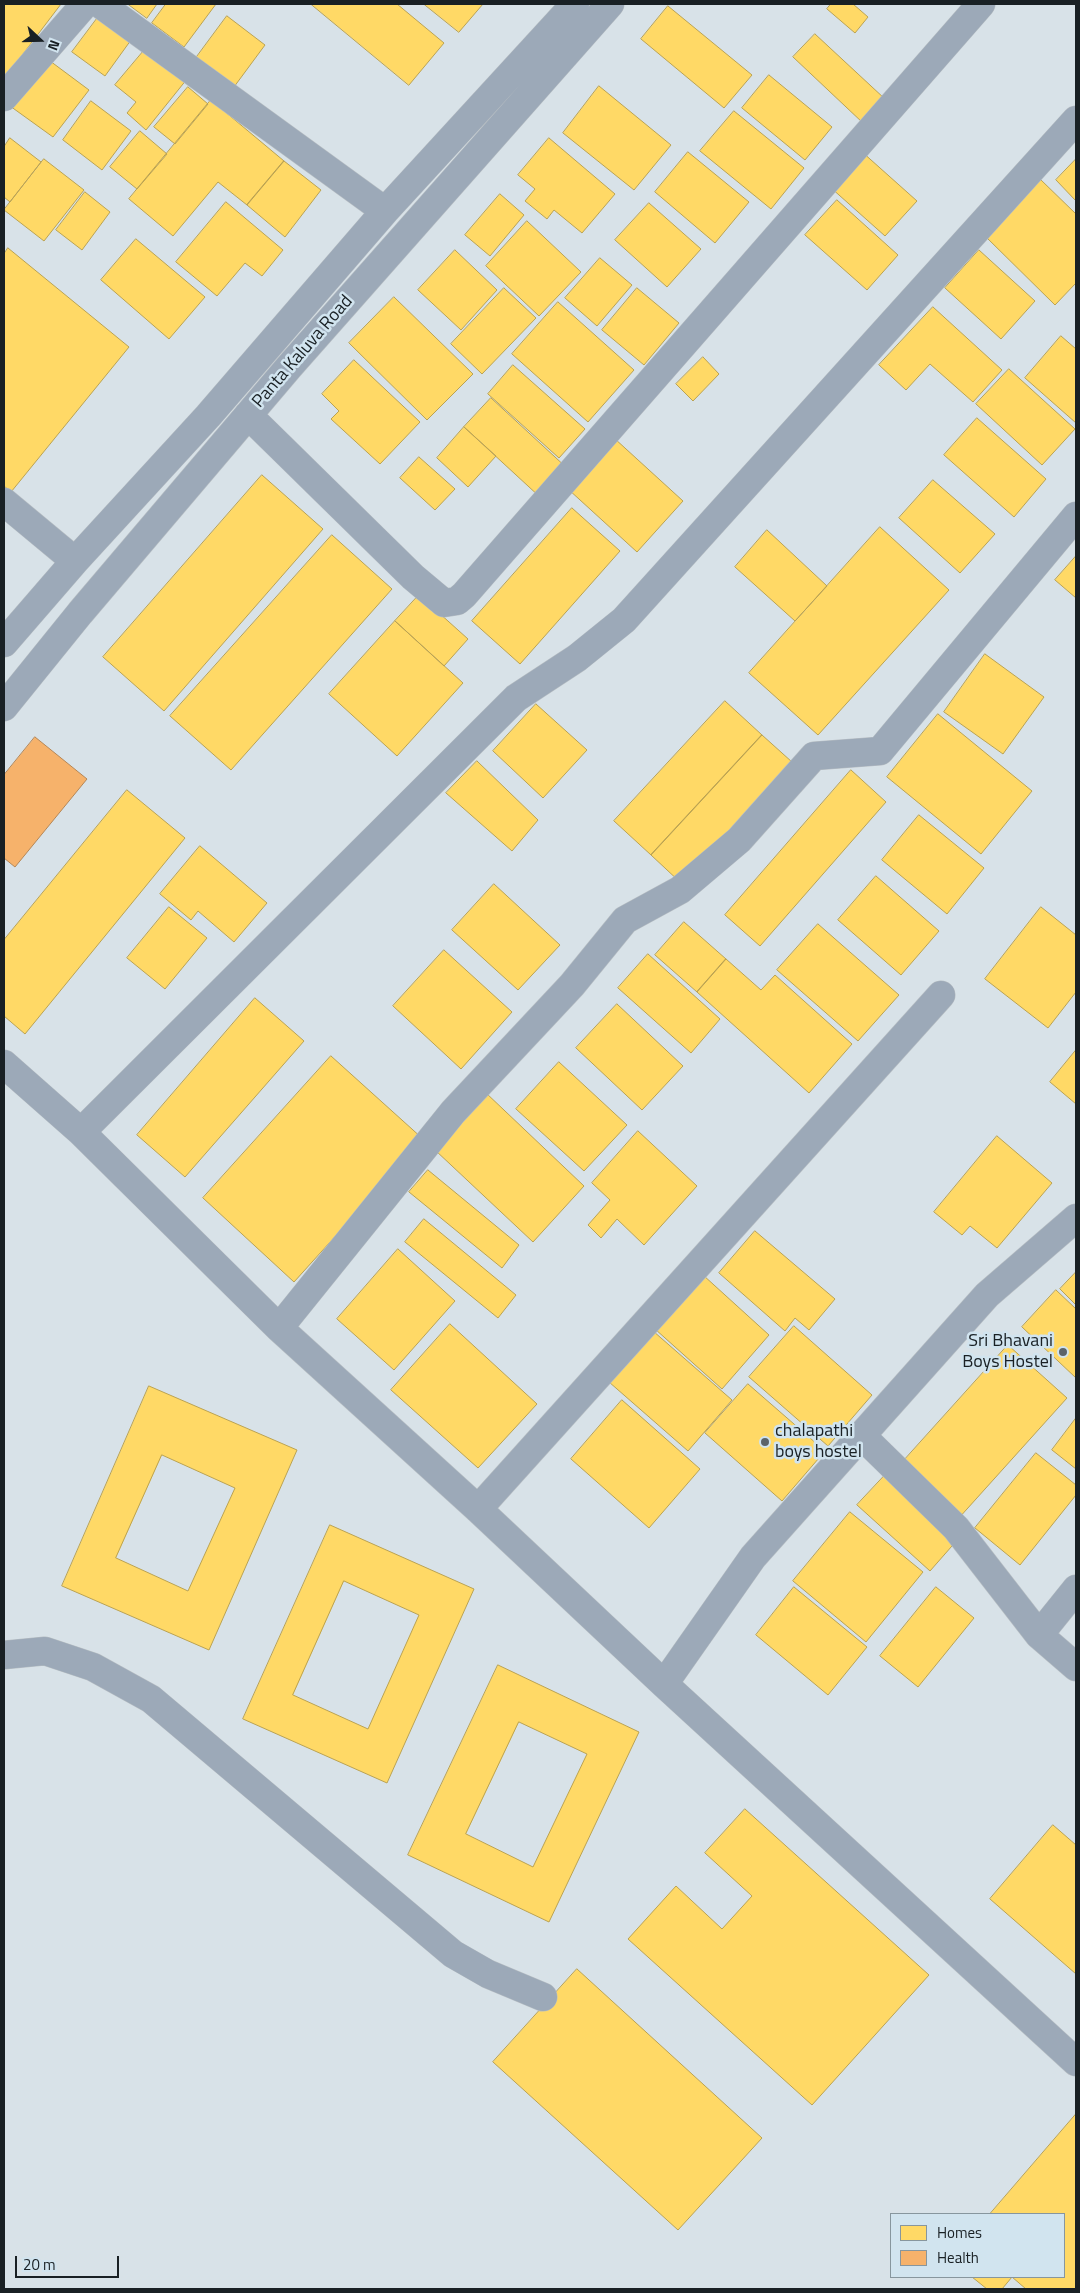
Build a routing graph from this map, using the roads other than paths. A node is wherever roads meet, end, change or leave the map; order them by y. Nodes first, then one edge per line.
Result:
1 (85, 4) edge
2 (100, 4) edge
3 (575, 4) edge
4 (610, 4) edge
5 (981, 4) edge
6 (4, 97) edge
7 (1076, 120) edge
8 (385, 211) junction
9 (248, 415) junction
10 (4, 502) edge
11 (1076, 516) edge
12 (75, 561) junction
13 (4, 643) edge
14 (4, 708) edge
15 (940, 995) dead end
16 (4, 1064) edge
17 (81, 1132) junction
18 (1076, 1218) edge
19 (279, 1328) junction
20 (862, 1436) junction
21 (478, 1509) junction
22 (1076, 1588) edge
23 (1039, 1635) junction
24 (4, 1655) edge
25 (1076, 1667) edge
26 (664, 1684) junction
27 (543, 1997) dead end
28 (1076, 2062) edge

1 - 6 street
2 - 8 street
3 - 8 street, Panta Kaluva Road
4 - 9 street, Panta Kaluva Road
5 - 9 street
7 - 17 street
8 - 12 street, Panta Kaluva Road
9 - 14 street, Panta Kaluva Road
10 - 12 street
11 - 19 street
12 - 13 street, Panta Kaluva Road
15 - 21 street
16 - 17 street
17 - 19 street
18 - 20 street
19 - 21 street
20 - 23 street
20 - 26 street
21 - 26 street
22 - 23 street
23 - 25 street
24 - 27 street
26 - 28 street

